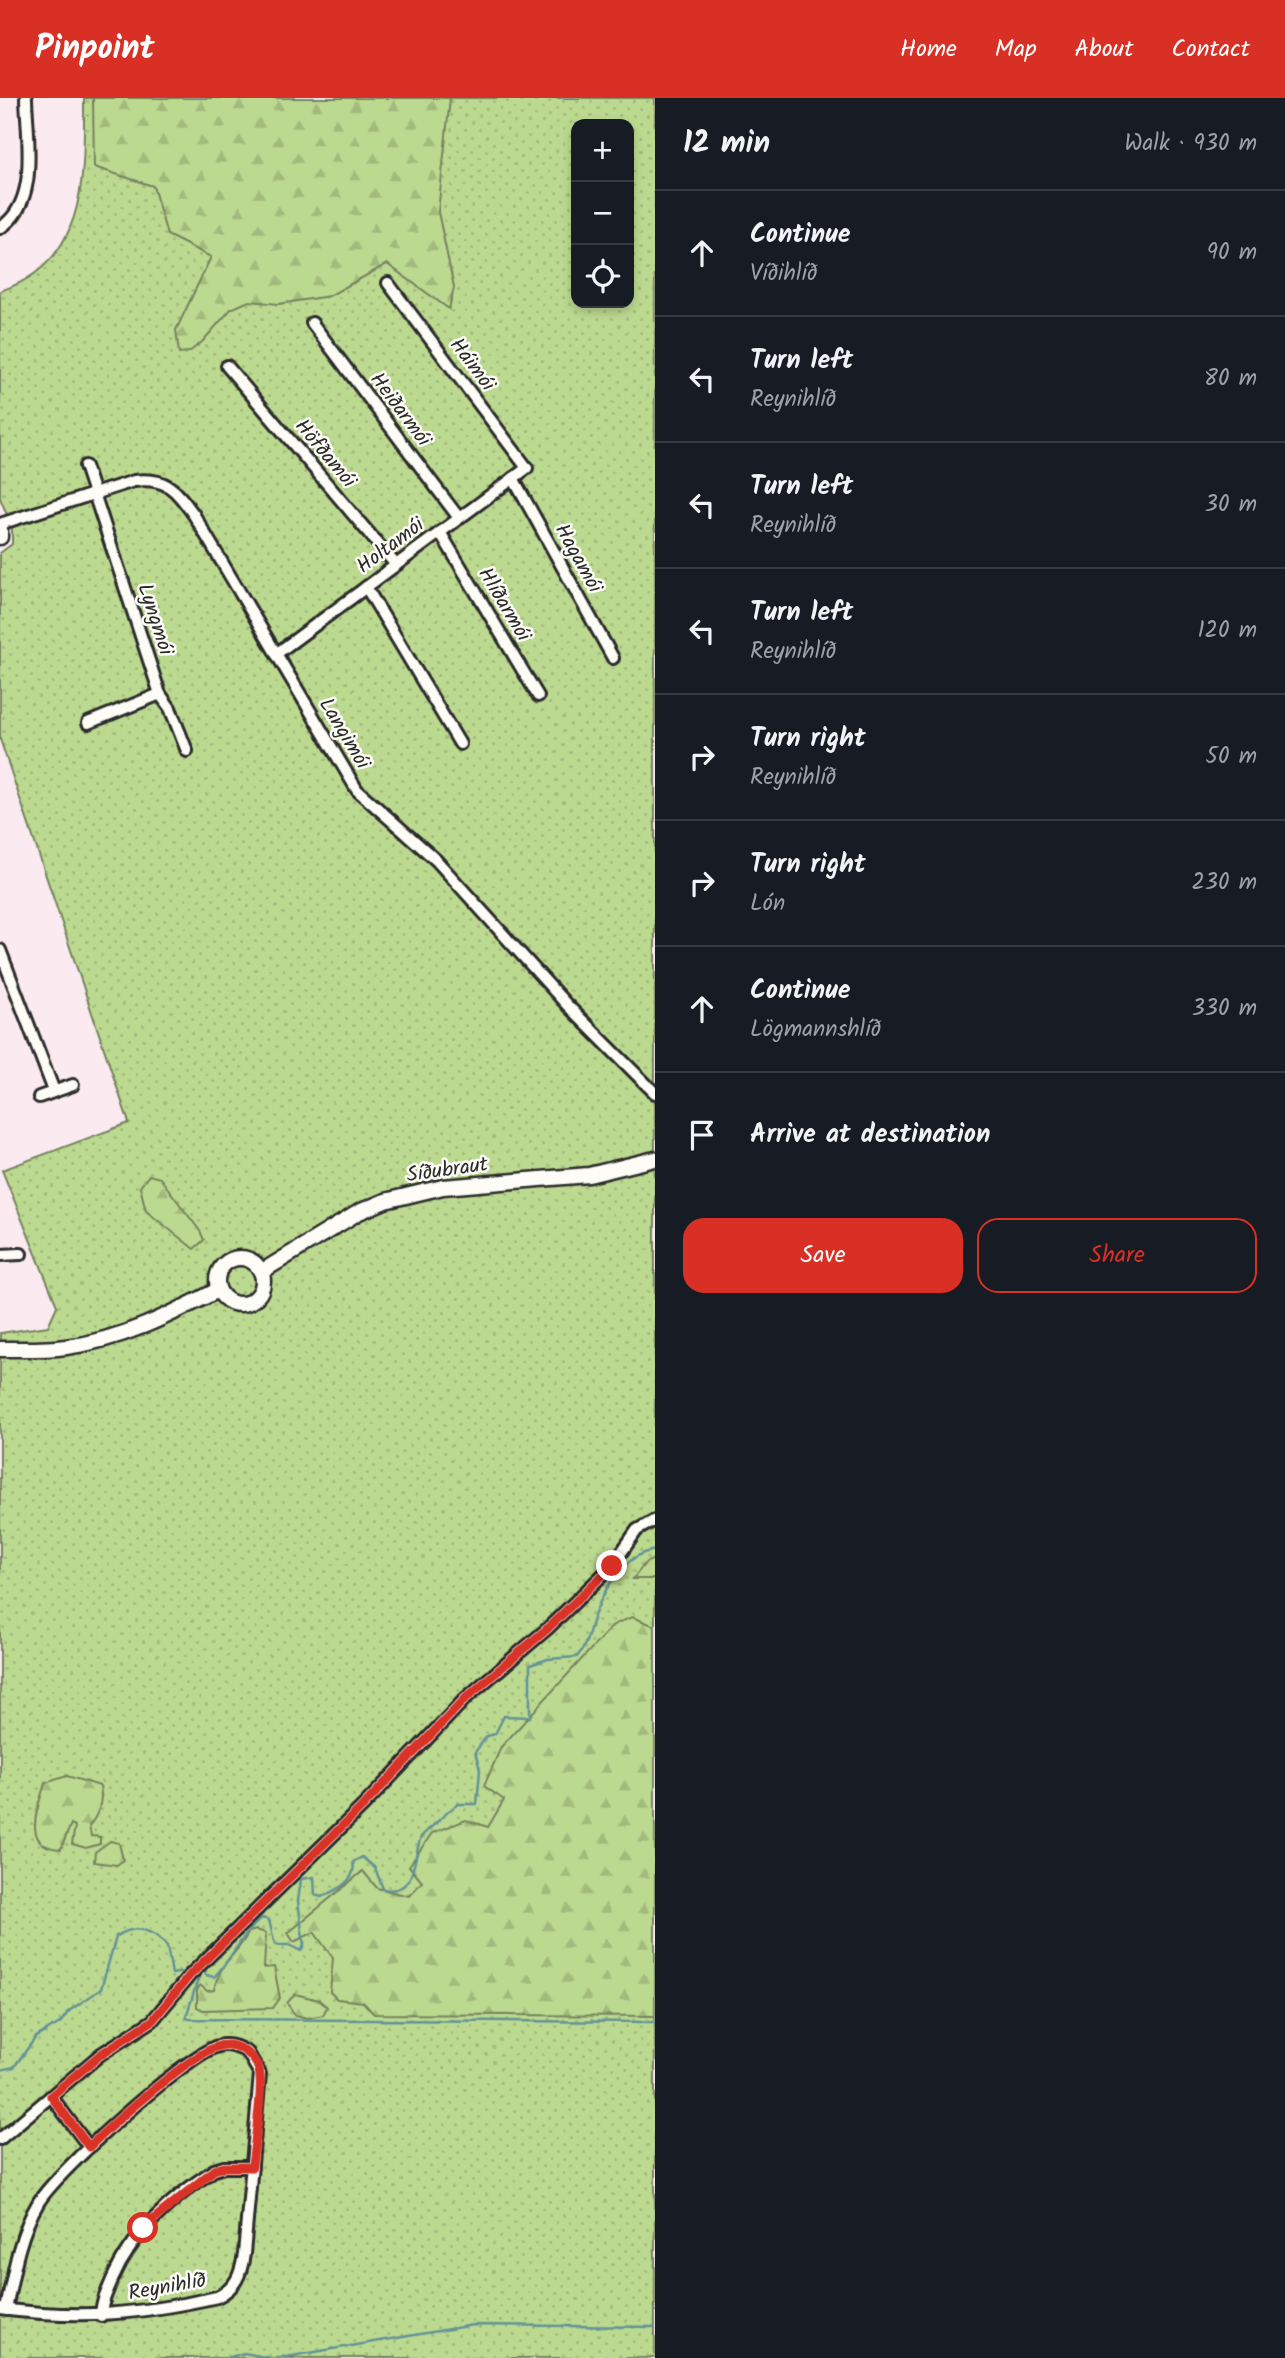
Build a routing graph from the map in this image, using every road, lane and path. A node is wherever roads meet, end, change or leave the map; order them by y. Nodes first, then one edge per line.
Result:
1 (26, 98) edge
2 (0, 228) edge
3 (388, 284) dead end
4 (312, 323) dead end
5 (227, 366) dead end
6 (85, 466) dead end
7 (527, 468) joint
8 (513, 478) junction
9 (94, 496) junction
10 (459, 518) junction
11 (0, 526) edge
12 (440, 532) junction
13 (0, 537) edge
14 (396, 565) junction
15 (366, 587) junction
16 (276, 654) junction
17 (612, 657) dead end
18 (160, 694) junction
19 (538, 696) dead end
20 (88, 723) dead end
21 (460, 744) dead end
22 (187, 751) dead end
23 (0, 950) edge
24 (72, 1085) dead end
25 (54, 1091) junction
26 (655, 1093) edge
27 (39, 1097) dead end
28 (655, 1159) edge
29 (21, 1254) dead end
30 (0, 1255) edge
31 (261, 1272) junction
32 (218, 1290) junction
33 (0, 1349) edge
34 (655, 1520) edge
35 (51, 2096) junction
36 (0, 2139) edge
37 (89, 2147) junction
38 (252, 2167) junction
39 (3, 2309) edge
40 (101, 2316) junction

1 - 2 street
3 - 7 street, Háimói
4 - 10 street, Heiðarmói
5 - 14 street, Höfðamói
6 - 9 street, Lyngmói
7 - 8 street, Holtamói
8 - 10 street, Holtamói
8 - 17 street, Hagamói
9 - 11 street, Langimói
9 - 16 street, Langimói
9 - 18 street, Lyngmói
10 - 12 street, Holtamói
11 - 13 street
12 - 14 street, Holtamói
12 - 19 street, Hlíðarmói
14 - 15 street, Holtamói
15 - 16 street, Holtamói
15 - 21 street
16 - 26 street, Langimói
18 - 20 street
18 - 22 street, Lyngmói
23 - 25 street
24 - 25 street
25 - 27 street
28 - 31 street, Síðubraut
29 - 30 street
31 - 32 street
31 - 32 street
32 - 33 street
34 - 35 street
35 - 36 street
35 - 37 street
37 - 38 street, Reynihlíð
37 - 39 street, Reynihlíð
38 - 40 street
38 - 40 street, Reynihlíð
39 - 40 street, Reynihlíð

